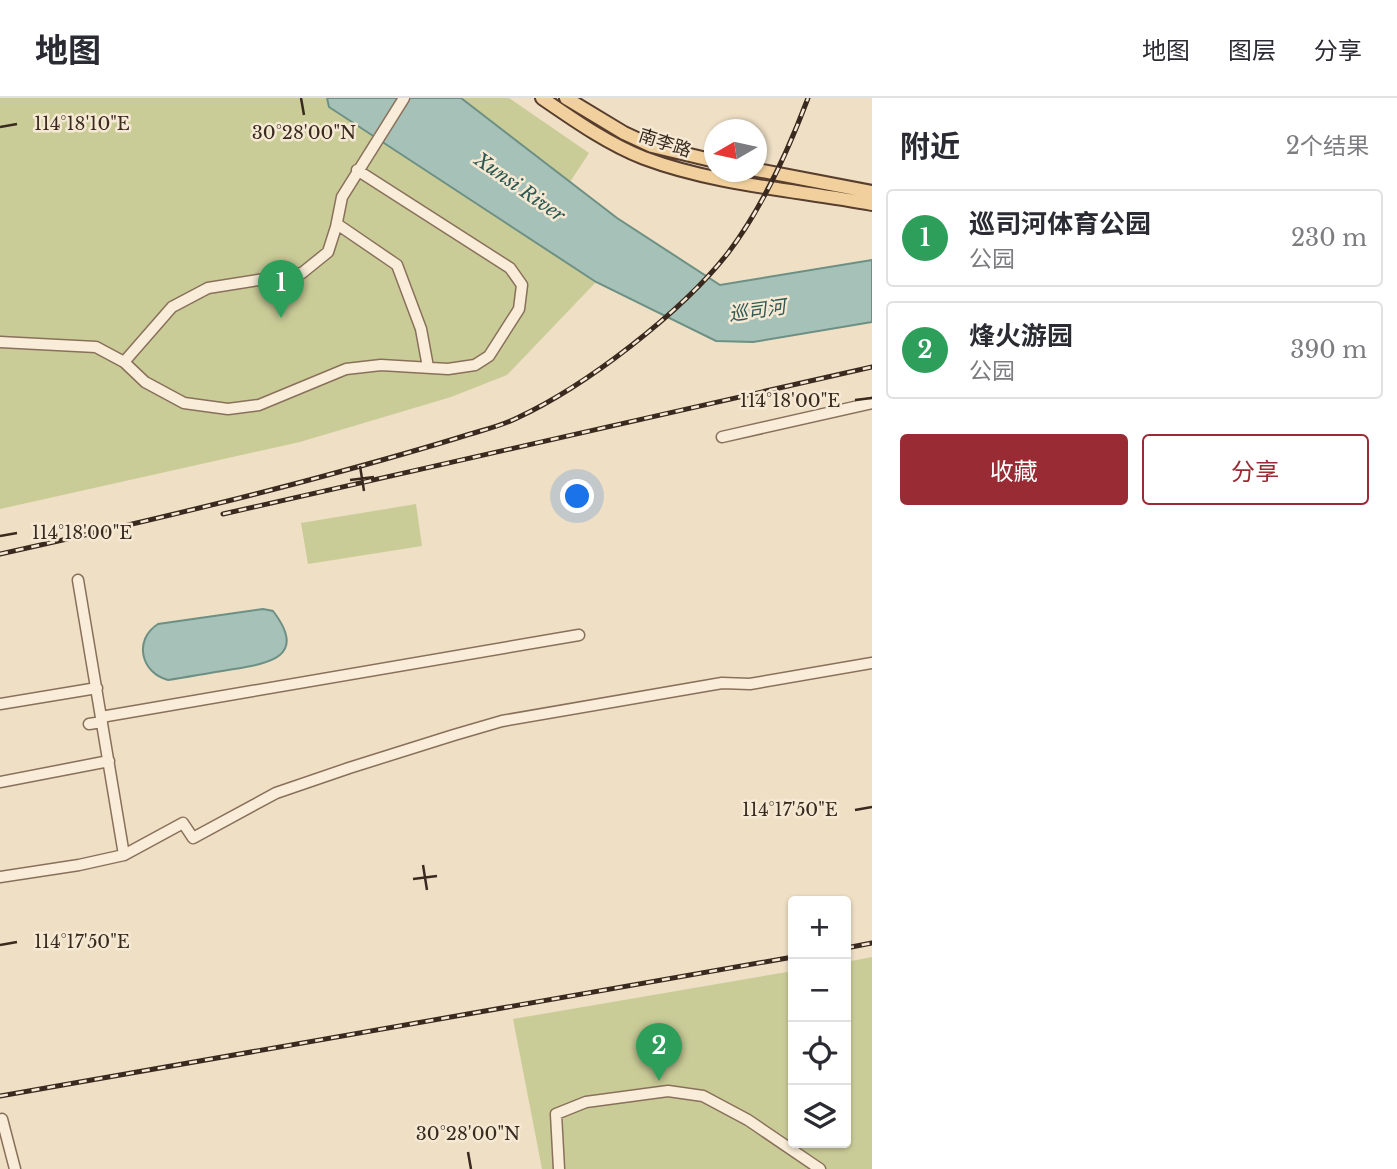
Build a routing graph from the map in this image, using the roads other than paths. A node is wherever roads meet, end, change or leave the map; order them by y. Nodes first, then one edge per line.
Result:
1 (404, 98) edge
2 (542, 98) edge
3 (566, 98) edge
4 (704, 158) edge
5 (357, 170) junction
6 (767, 172) edge
7 (872, 192) edge
8 (872, 204) edge
9 (337, 225) junction
10 (0, 342) edge
11 (124, 362) junction
12 (428, 368) junction
13 (872, 402) edge
14 (722, 437) dead end
15 (78, 580) dead end
16 (579, 635) dead end
17 (872, 663) edge
18 (97, 688) junction
19 (0, 704) edge
20 (102, 719) junction
21 (89, 724) dead end
22 (109, 761) junction
23 (0, 782) edge
24 (124, 855) junction
25 (0, 877) edge
26 (2, 1119) dead end
27 (15, 1169) edge
28 (559, 1169) edge
29 (820, 1169) edge

1 - 5 street
2 - 8 main road, 南李路
3 - 4 main road, 南李路
5 - 9 street
5 - 12 street
6 - 7 main road
9 - 11 street
9 - 12 street
10 - 11 street
11 - 12 street
13 - 14 street
15 - 18 street
16 - 20 street
17 - 24 street
18 - 19 street
18 - 20 street
20 - 21 street
20 - 22 street
22 - 23 street
22 - 24 street
24 - 25 street
26 - 27 street
28 - 29 street

